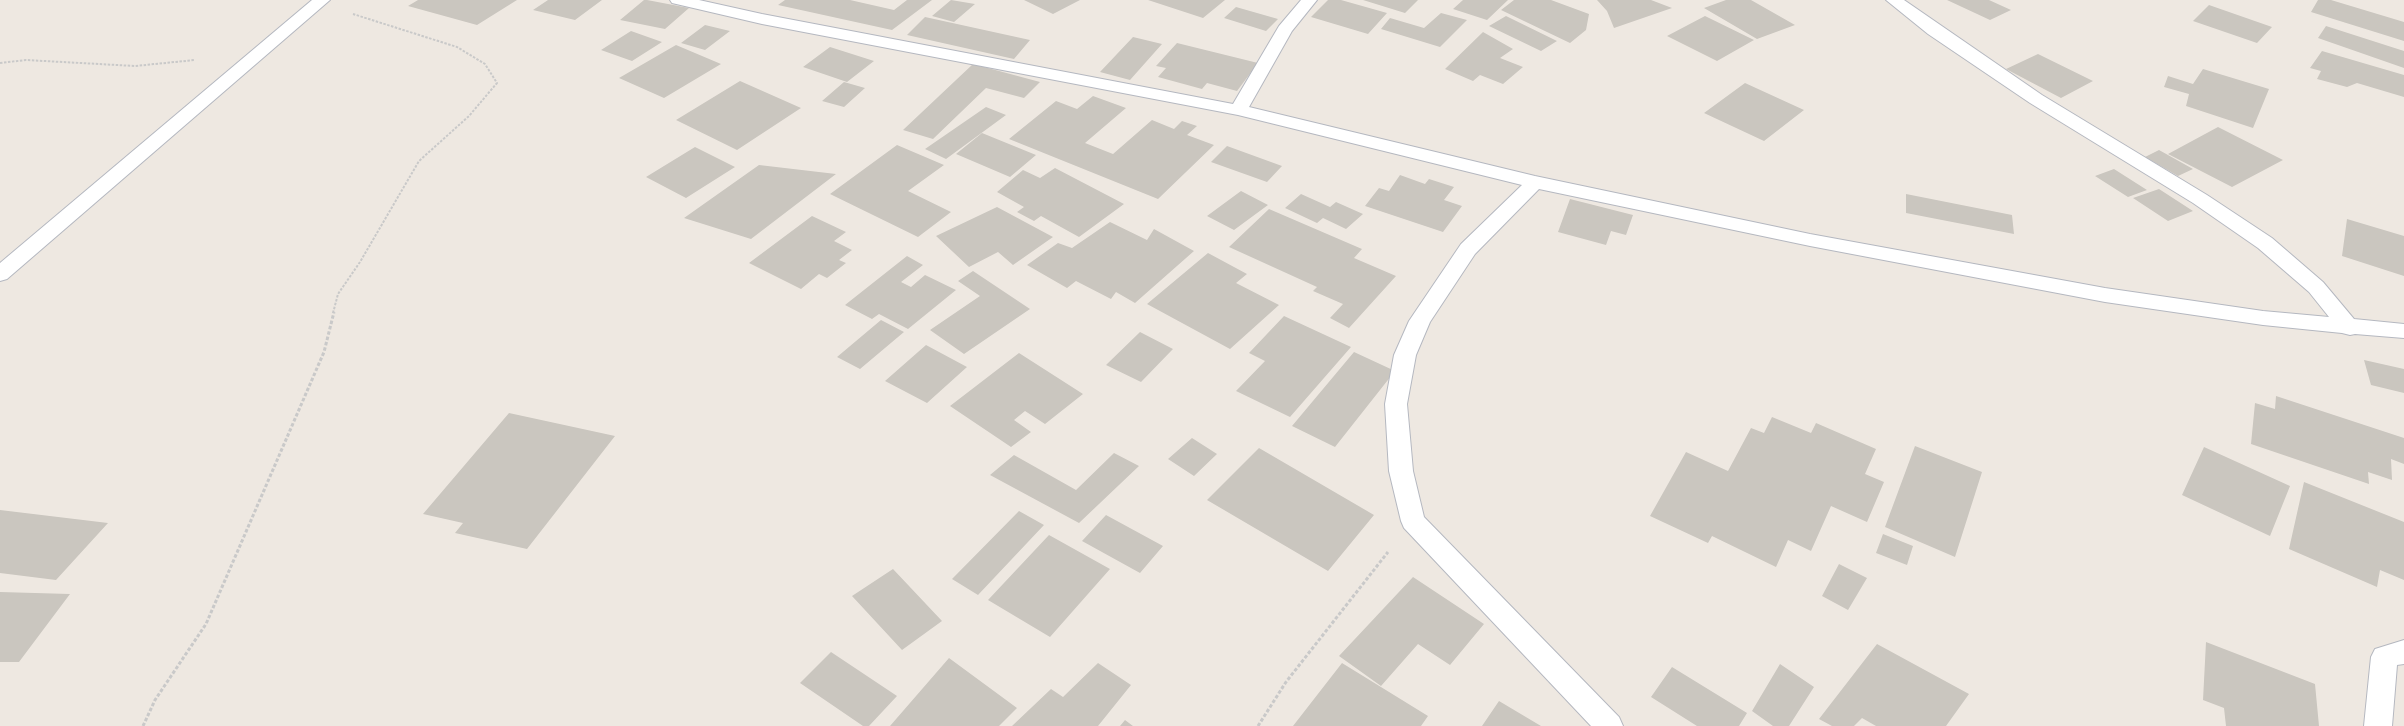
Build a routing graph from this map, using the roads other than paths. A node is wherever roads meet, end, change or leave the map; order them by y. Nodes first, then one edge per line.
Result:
1 (678, 0) edge
2 (1309, 0) edge
3 (1894, 0) edge
4 (321, 2) edge
5 (1238, 110) junction
6 (1535, 182) junction
7 (0, 274) edge
8 (2350, 328) junction
9 (2404, 331) edge
10 (2404, 652) edge
11 (1610, 726) edge
12 (2378, 726) edge

1 - 5 street
2 - 5 street
3 - 8 street
4 - 7 street
5 - 6 street
6 - 8 street
6 - 11 street
8 - 9 street
10 - 12 street

